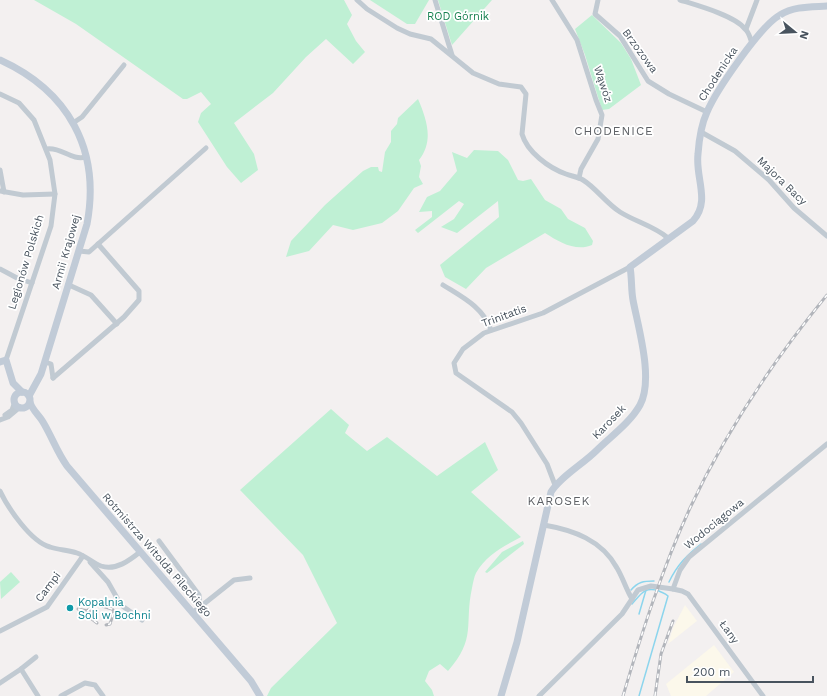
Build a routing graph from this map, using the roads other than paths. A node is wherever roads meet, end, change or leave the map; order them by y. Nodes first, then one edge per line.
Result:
1 (357, 0) edge
2 (435, 0) edge
3 (552, 0) edge
4 (598, 0) edge
5 (680, 0) edge
6 (757, 0) edge
7 (697, 2) edge
8 (823, 4) edge
9 (746, 29) junction
10 (752, 43) junction
11 (452, 56) junction
12 (0, 60) edge
13 (124, 65) dead end
14 (0, 94) edge
15 (707, 112) junction
16 (73, 123) junction
17 (701, 132) junction
18 (206, 148) dead end
19 (47, 149) junction
20 (86, 157) junction
21 (0, 170) edge
22 (579, 178) junction
23 (2, 192) edge
24 (55, 194) junction
25 (827, 236) edge
26 (668, 238) junction
27 (98, 244) junction
28 (79, 252) junction
29 (630, 267) junction
30 (0, 269) edge
31 (32, 283) junction
32 (69, 285) junction
33 (443, 285) dead end
34 (117, 324) junction
35 (491, 330) junction
36 (3, 361) edge
37 (44, 363) junction
38 (22, 399) junction
39 (0, 419) edge
40 (827, 444) edge
41 (555, 486) junction
42 (0, 491) edge
43 (544, 525) junction
44 (159, 541) dead end
45 (140, 552) junction
46 (84, 557) junction
47 (250, 578) dead end
48 (673, 589) junction
49 (632, 599) junction
50 (200, 607) junction
51 (192, 613) junction
52 (142, 620) dead end
53 (0, 631) edge
54 (36, 657) dead end
55 (22, 669) junction
56 (0, 682) edge
57 (259, 692) edge
58 (38, 696) edge
59 (61, 696) edge
60 (103, 696) edge
61 (501, 696) edge
62 (539, 696) edge
63 (763, 696) edge

1 - 11 street
2 - 11 street
3 - 22 street, Wąwóz
4 - 15 street, Brzozowa
5 - 7 street
6 - 9 street
7 - 9 street
8 - 10 street, Chodenicka
9 - 10 street
10 - 15 street, Chodenicka
11 - 22 street
12 - 16 street, Armii Krajowej
13 - 16 street
14 - 19 street, Legionów Polskich
15 - 17 street, Chodenicka
16 - 20 street, Armii Krajowej
17 - 25 street, Majora Bacy
17 - 26 street, Chodenicka
18 - 27 street
19 - 20 street
19 - 24 street, Legionów Polskich
20 - 28 street, Armii Krajowej
21 - 23 street
22 - 26 street
23 - 24 street
24 - 31 street, Legionów Polskich
26 - 29 street, Chodenicka
27 - 28 street
27 - 34 street
28 - 32 street, Armii Krajowej
29 - 35 street, Trinitatis
29 - 41 street, Karosek
30 - 31 street
31 - 36 street, Legionów Polskich
32 - 34 street
32 - 37 street, Armii Krajowej
33 - 35 street
34 - 37 street
35 - 41 street, Trinitatis
36 - 38 street, Legionów Polskich
37 - 38 street, Armii Krajowej
38 - 39 street
38 - 45 street, Rotmistrza Witolda Pileckiego
40 - 48 street, Wodociągowa
41 - 43 street
42 - 46 street
43 - 49 street
43 - 61 street
44 - 50 street
45 - 46 street
45 - 51 street, Rotmistrza Witolda Pileckiego
46 - 52 street
46 - 53 street, Campi
47 - 50 street
48 - 49 street
48 - 63 street, Łany
49 - 62 street
50 - 51 street
51 - 57 street, Rotmistrza Witolda Pileckiego
54 - 55 street
55 - 56 street
55 - 58 street
59 - 60 street

